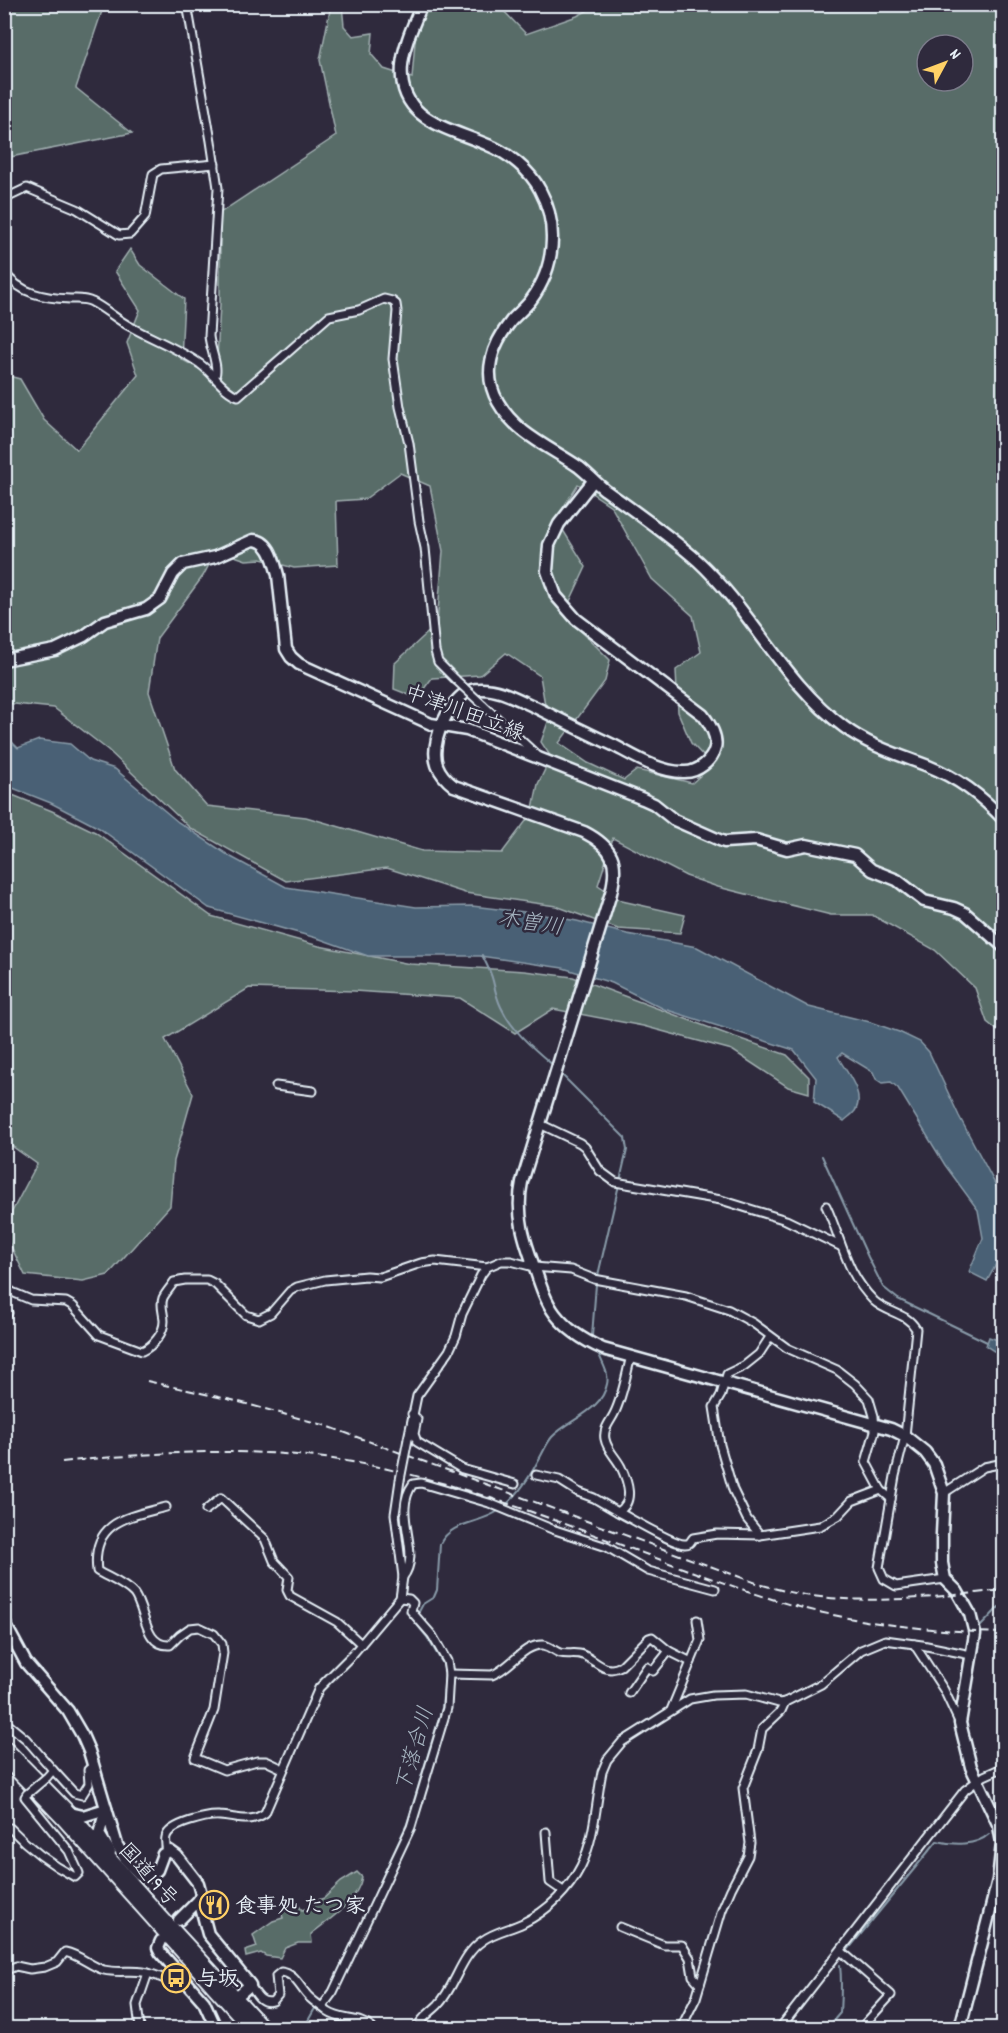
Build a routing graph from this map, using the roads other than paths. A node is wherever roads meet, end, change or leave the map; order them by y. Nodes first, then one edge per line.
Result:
1 (187, 4) edge
2 (422, 4) edge
3 (215, 164) junction
4 (4, 199) edge
5 (4, 272) edge
6 (215, 376) junction
7 (593, 480) junction
8 (4, 660) edge
9 (441, 726) junction
10 (543, 761) junction
11 (1004, 820) edge
12 (1004, 947) edge
13 (276, 1086) dead end
14 (313, 1091) dead end
15 (540, 1124) junction
16 (826, 1206) dead end
17 (840, 1246) junction
18 (487, 1267) junction
19 (534, 1267) junction
20 (4, 1286) edge
21 (4, 1308) edge
22 (4, 1316) edge
23 (770, 1336) junction
24 (631, 1356) junction
25 (725, 1382) junction
26 (412, 1414) junction
27 (874, 1424) junction
28 (905, 1436) junction
29 (1004, 1463) edge
30 (536, 1475) dead end
31 (515, 1484) dead end
32 (881, 1490) junction
33 (944, 1493) junction
34 (891, 1499) junction
35 (166, 1507) dead end
36 (206, 1510) dead end
37 (618, 1512) junction
38 (760, 1535) junction
39 (403, 1577) junction
40 (945, 1579) junction
41 (714, 1589) dead end
42 (400, 1598) junction
43 (697, 1620) dead end
44 (4, 1622) edge
45 (361, 1644) junction
46 (914, 1644) junction
47 (669, 1652) junction
48 (971, 1655) junction
49 (691, 1662) junction
50 (449, 1674) junction
51 (629, 1693) dead end
52 (785, 1702) junction
53 (671, 1710) junction
54 (4, 1721) edge
55 (960, 1723) junction
56 (4, 1746) edge
57 (4, 1758) edge
58 (94, 1765) junction
59 (1004, 1767) edge
60 (283, 1769) junction
61 (53, 1770) junction
62 (977, 1781) junction
63 (106, 1809) junction
64 (70, 1813) junction
65 (10, 1828) dead end
66 (546, 1832) dead end
67 (166, 1851) junction
68 (112, 1861) junction
69 (563, 1891) junction
70 (199, 1900) junction
71 (179, 1920) dead end
72 (620, 1927) dead end
73 (161, 1941) dead end
74 (841, 1951) junction
75 (4, 1971) edge
76 (148, 1973) junction
77 (186, 1983) junction
78 (700, 1984) junction
79 (250, 1985) junction
80 (221, 1995) junction
81 (235, 1998) junction
82 (322, 2007) junction
83 (207, 2008) junction
84 (140, 2028) edge
85 (216, 2028) edge
86 (250, 2028) edge
87 (264, 2028) edge
88 (372, 2028) edge
89 (417, 2028) edge
90 (681, 2028) edge
91 (780, 2028) edge
92 (861, 2028) edge
93 (960, 2028) edge

1 - 3 street
2 - 7 street
3 - 4 street
3 - 6 street
5 - 6 street
6 - 10 street, bridge
7 - 9 street
7 - 11 street
8 - 9 street, 中津川田立線
9 - 10 street, 中津川田立線
9 - 15 street
10 - 12 street, 中津川田立線
13 - 14 street
15 - 17 street
15 - 19 street
16 - 17 street
17 - 28 street
18 - 19 street
18 - 20 street
18 - 26 street
19 - 23 street
19 - 24 street
21 - 22 street
23 - 25 street
23 - 27 street
24 - 25 street
24 - 37 street
25 - 27 street
25 - 38 street
26 - 31 street
26 - 39 street, bridge
27 - 28 street
27 - 32 street
28 - 33 street
28 - 34 street
29 - 33 street
30 - 37 street
32 - 34 street
32 - 38 street
33 - 40 street
34 - 40 street
35 - 60 street
36 - 45 street
37 - 38 street
39 - 41 street
39 - 42 street
40 - 48 street
42 - 45 street
42 - 50 street
43 - 49 street
44 - 58 street
45 - 60 street
46 - 48 street
46 - 52 street
46 - 55 street
47 - 49 street
47 - 50 street
47 - 51 street
48 - 55 street
49 - 53 street
50 - 82 street
52 - 53 street
52 - 78 street
53 - 69 street
54 - 61 street
55 - 62 street
56 - 64 highway, 国道19号
57 - 80 highway, 国道19号
58 - 61 street
58 - 63 street
59 - 62 street
60 - 67 street
61 - 65 street, bridge
62 - 74 street
62 - 93 street
63 - 64 street
63 - 67 street
63 - 68 street
64 - 68 highway, 国道19号
66 - 69 street
67 - 70 street
68 - 81 highway, 国道19号
69 - 89 street
70 - 71 street
70 - 79 street
72 - 78 street
73 - 77 street
74 - 91 street
74 - 92 street
75 - 76 street
76 - 77 street
76 - 84 street
77 - 83 street
78 - 90 street
79 - 81 street
79 - 82 street
80 - 83 street
80 - 86 highway, 国道19号
81 - 87 highway, 国道19号
82 - 88 street
83 - 85 street

